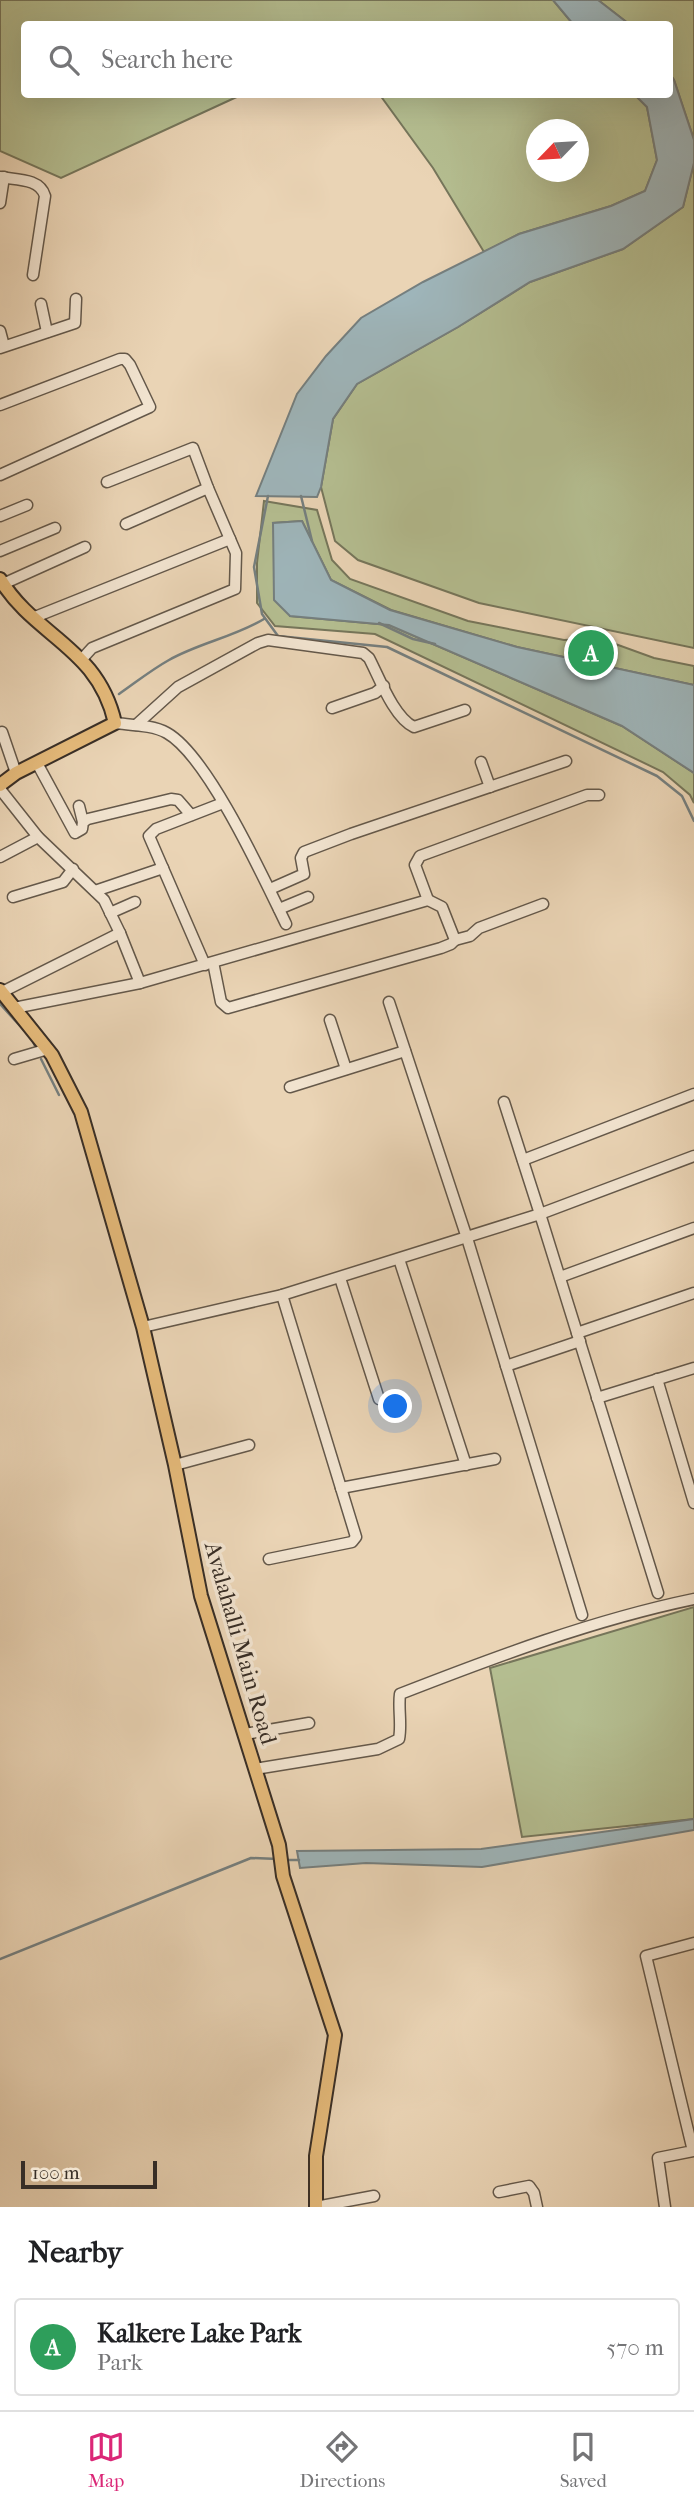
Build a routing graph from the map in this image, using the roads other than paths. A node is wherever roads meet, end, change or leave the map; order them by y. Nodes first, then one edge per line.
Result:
1 (2, 177) edge
2 (0, 203) edge
3 (33, 275) dead end
4 (76, 299) dead end
5 (41, 304) dead end
6 (0, 331) edge
7 (47, 332) junction
8 (2, 347) edge
9 (0, 405) edge
10 (0, 475) edge
11 (107, 482) dead end
12 (208, 488) junction
13 (27, 505) dead end
14 (0, 516) edge
15 (126, 524) dead end
16 (55, 528) dead end
17 (230, 539) junction
18 (85, 547) dead end
19 (0, 551) edge
20 (1, 582) edge
21 (35, 617) junction
22 (82, 659) junction
23 (383, 686) junction
24 (332, 708) dead end
25 (465, 710) dead end
26 (115, 723) junction
27 (136, 725) junction
28 (2, 732) dead end
29 (566, 761) dead end
30 (37, 762) junction
31 (481, 762) dead end
32 (16, 773) junction
33 (0, 787) edge
34 (491, 787) junction
35 (600, 795) dead end
36 (223, 803) junction
37 (79, 806) dead end
38 (191, 815) junction
39 (83, 822) junction
40 (38, 837) junction
41 (0, 857) edge
42 (163, 868) junction
43 (73, 869) junction
44 (270, 889) junction
45 (95, 891) junction
46 (13, 897) dead end
47 (308, 897) dead end
48 (428, 900) junction
49 (135, 902) dead end
50 (543, 904) dead end
51 (279, 909) junction
52 (110, 913) junction
53 (286, 924) dead end
54 (120, 933) junction
55 (455, 940) junction
56 (209, 963) junction
57 (140, 984) junction
58 (1, 991) edge
59 (389, 1002) dead end
60 (14, 1008) junction
61 (330, 1020) dead end
62 (48, 1049) junction
63 (405, 1051) junction
64 (14, 1059) dead end
65 (346, 1069) junction
66 (289, 1087) dead end
67 (694, 1094) edge
68 (504, 1102) dead end
69 (694, 1156) edge
70 (523, 1160) junction
71 (540, 1214) junction
72 (694, 1228) edge
73 (467, 1238) junction
74 (399, 1259) junction
75 (560, 1277) junction
76 (340, 1278) junction
77 (694, 1293) edge
78 (282, 1296) junction
79 (143, 1327) junction
80 (578, 1337) junction
81 (506, 1366) junction
82 (694, 1368) edge
83 (657, 1380) junction
84 (597, 1398) junction
85 (379, 1399) dead end
86 (249, 1445) dead end
87 (495, 1459) dead end
88 (175, 1465) junction
89 (466, 1465) junction
90 (341, 1488) junction
91 (694, 1503) edge
92 (269, 1559) dead end
93 (659, 1593) dead end
94 (694, 1600) edge
95 (582, 1615) dead end
96 (309, 1723) dead end
97 (245, 1734) junction
98 (255, 1769) junction
99 (694, 1943) edge
100 (499, 2192) dead end
101 (374, 2196) dead end
102 (355, 2203) edge
103 (316, 2207) edge
104 (537, 2207) edge
105 (665, 2207) edge

1 - 2 street
1 - 3 street
4 - 7 street
5 - 7 street
6 - 8 street
7 - 8 street
9 - 10 street
11 - 12 street
12 - 15 street
12 - 17 street
13 - 14 street
16 - 19 street
17 - 21 street
17 - 22 street
18 - 20 street
20 - 21 main road
21 - 22 main road
22 - 26 main road
23 - 24 street
23 - 25 street
23 - 27 street
26 - 27 street
26 - 30 main road
27 - 36 street
28 - 32 street
29 - 34 street
30 - 32 main road
30 - 39 street
31 - 34 street
32 - 33 main road
33 - 40 street
34 - 44 street
35 - 48 street
36 - 38 street
36 - 44 street
37 - 39 street
38 - 39 street
38 - 42 street
40 - 41 street
40 - 43 street
42 - 45 street
42 - 56 street
43 - 45 street
43 - 46 street
44 - 51 street
45 - 52 street
47 - 51 street
48 - 55 street
48 - 56 street
49 - 52 street
50 - 55 street
51 - 53 street
52 - 54 street
54 - 57 street
54 - 58 street
55 - 56 street
56 - 57 street
57 - 60 street
58 - 60 main road, Avalahalli Main Road
59 - 63 street
60 - 62 main road, Avalahalli Main Road
61 - 65 street
62 - 64 street
62 - 79 main road, Avalahalli Main Road
63 - 65 street
63 - 73 street
65 - 66 street
67 - 70 street
68 - 70 street
69 - 71 street
70 - 71 street
71 - 73 street
71 - 75 street
72 - 75 street
73 - 74 street
73 - 81 street
74 - 76 street
74 - 89 street
75 - 80 street
76 - 78 street
76 - 85 street
77 - 80 street
78 - 79 street
78 - 90 street
79 - 88 main road, Avalahalli Main Road
80 - 81 street
80 - 84 street
81 - 95 street
82 - 83 street
83 - 84 street
83 - 91 street
84 - 93 street
86 - 88 street
87 - 89 street
88 - 97 main road, Avalahalli Main Road
89 - 90 street
90 - 92 street
94 - 98 street
96 - 97 street
97 - 98 main road, Avalahalli Main Road
98 - 103 main road, Avalahalli Main Road
99 - 105 street
100 - 104 street
101 - 102 street
102 - 103 street

